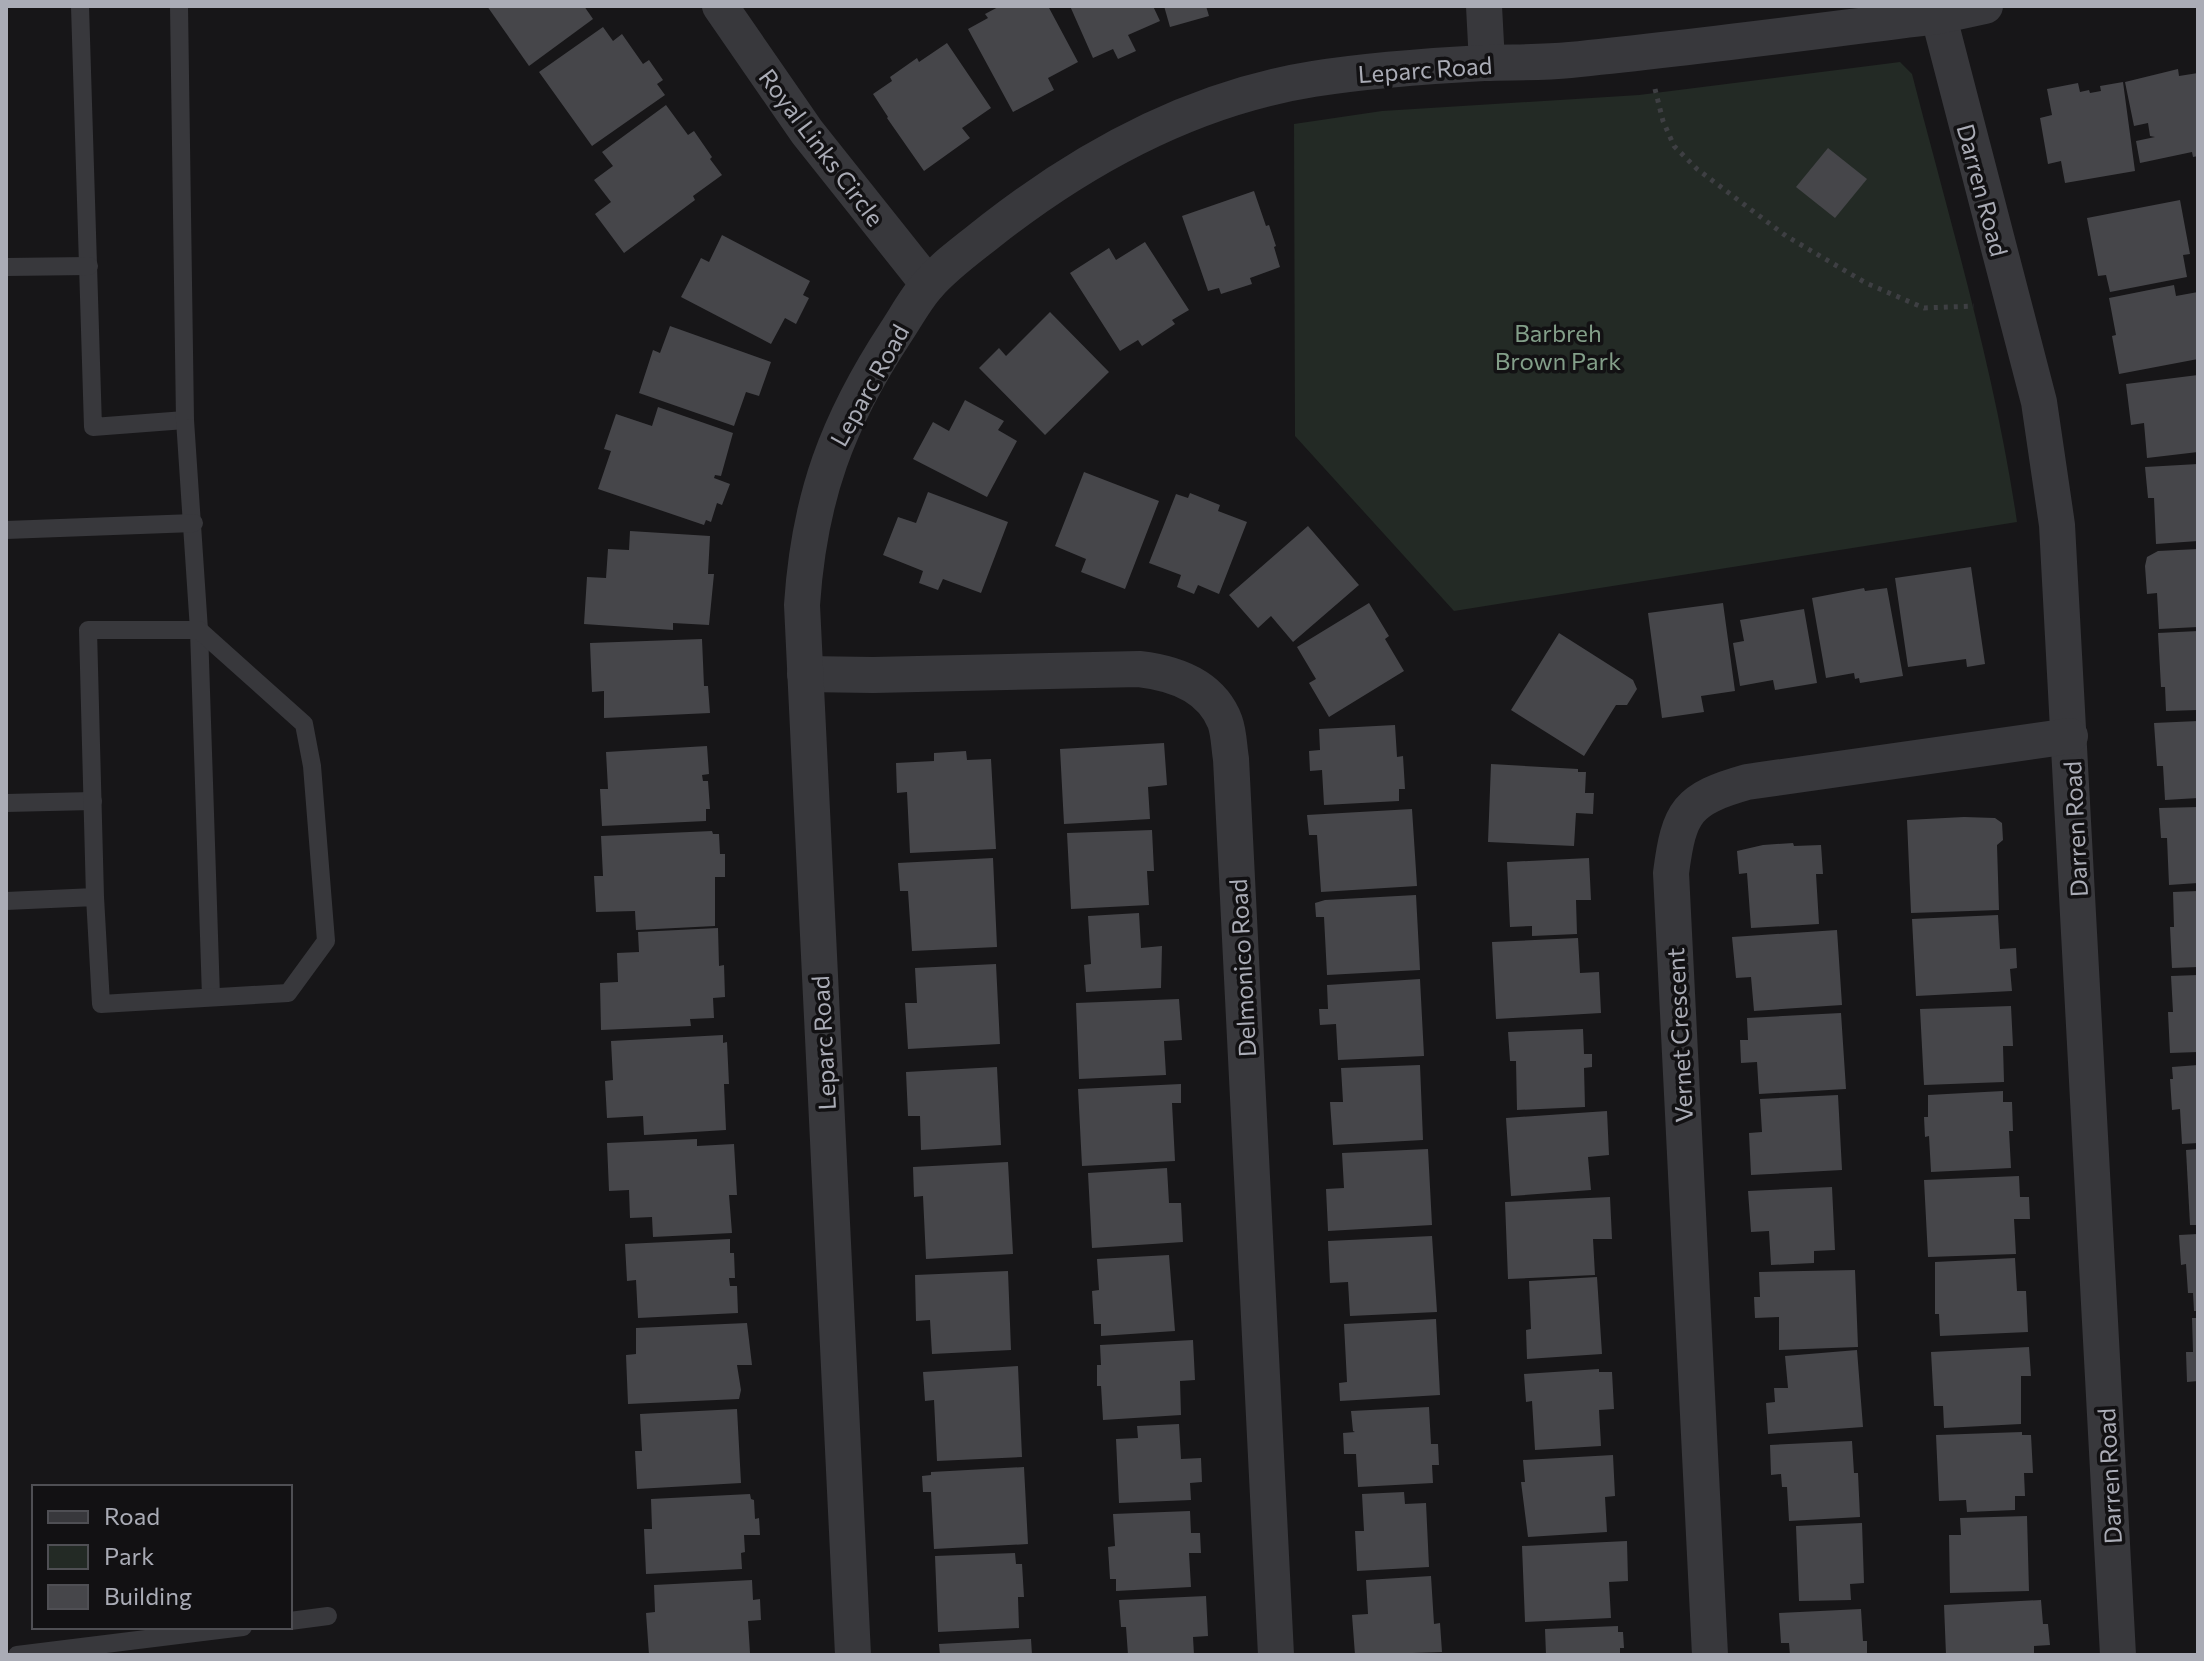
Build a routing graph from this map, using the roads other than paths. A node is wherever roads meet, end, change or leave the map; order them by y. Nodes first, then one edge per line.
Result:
1 (80, 6) edge
2 (179, 6) edge
3 (720, 6) edge
4 (1484, 6) edge
5 (1985, 6) edge
6 (1938, 11) edge
7 (1487, 63) junction
8 (89, 266) junction
9 (6, 267) edge
10 (928, 284) junction
11 (185, 420) junction
12 (194, 523) junction
13 (6, 530) edge
14 (199, 630) junction
15 (805, 674) junction
16 (2070, 736) junction
17 (93, 801) junction
18 (6, 803) edge
19 (95, 897) junction
20 (6, 901) edge
21 (211, 997) junction
22 (328, 1616) dead end
23 (292, 1621) edge
24 (227, 1629) edge
25 (17, 1655) edge
26 (853, 1655) edge
27 (1276, 1655) edge
28 (1710, 1655) edge
29 (2118, 1655) edge

1 - 8 lane
2 - 11 lane
3 - 10 street, Royal Links Circle
4 - 7 street
5 - 6 street, Leparc Road
6 - 7 street, Leparc Road
6 - 16 street, Darren Road
7 - 10 street, Leparc Road
8 - 9 lane
8 - 11 lane
10 - 15 street, Leparc Road
11 - 12 lane
12 - 13 lane
12 - 14 lane
14 - 17 lane
14 - 21 lane
14 - 21 lane
15 - 26 street, Leparc Road
15 - 27 street, Delmonico Road
16 - 28 street, Vernet Crescent
16 - 29 street, Darren Road
17 - 18 lane
17 - 19 lane
19 - 20 lane
19 - 21 lane
22 - 23 lane
24 - 25 lane

